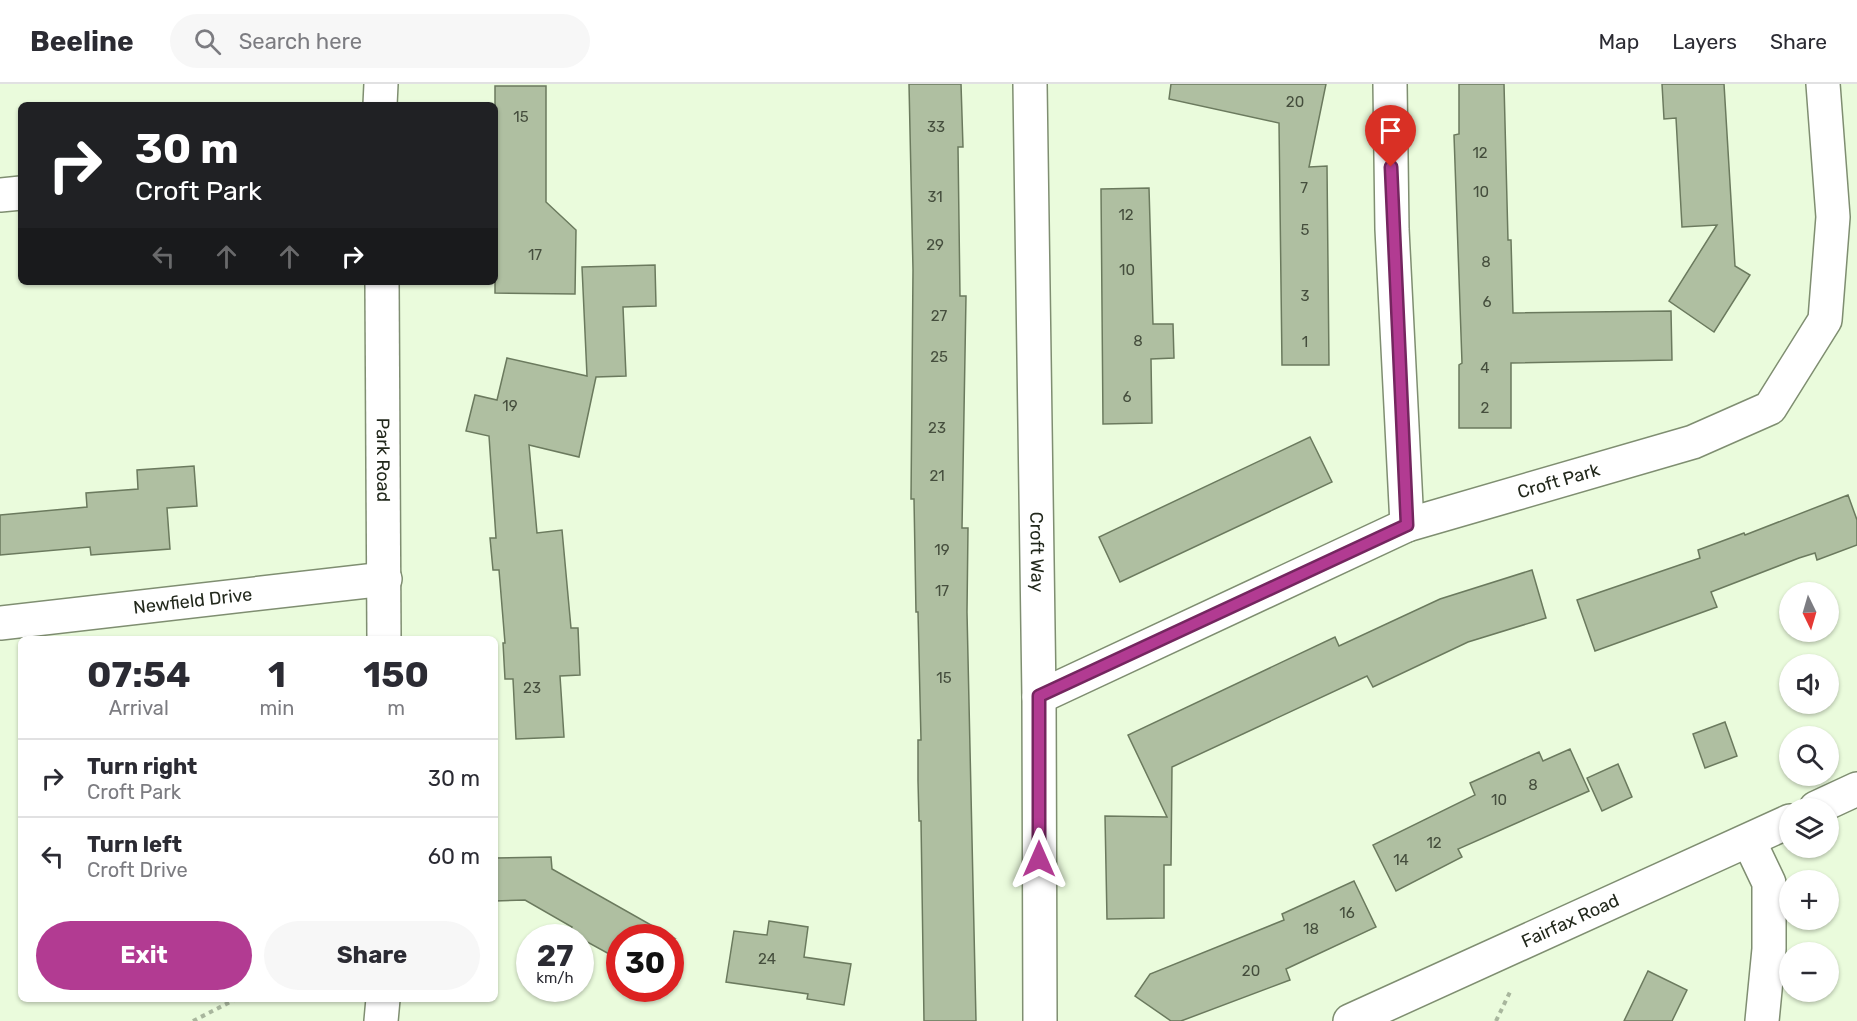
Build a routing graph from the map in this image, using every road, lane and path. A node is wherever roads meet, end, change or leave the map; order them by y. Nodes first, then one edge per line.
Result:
1 (381, 84) edge
2 (1030, 84) edge
3 (1390, 84) edge
4 (1823, 84) edge
5 (381, 102) edge
6 (18, 193) edge
7 (0, 195) edge
8 (1845, 216) edge
9 (382, 285) edge
10 (1407, 525) junction
11 (385, 579) junction
12 (0, 623) edge
13 (384, 636) edge
14 (1039, 696) junction
15 (1857, 789) edge
16 (1838, 798) edge
17 (1779, 826) edge
18 (1749, 841) junction
19 (230, 1002) edge
20 (383, 1002) edge
21 (193, 1021) edge
22 (381, 1021) edge
23 (1040, 1021) edge
24 (1350, 1021) edge
25 (1762, 1021) edge

1 - 5 street
2 - 14 street, Croft Way
3 - 10 street
4 - 8 street, Croft Park
6 - 7 street
8 - 10 street, Croft Park
9 - 11 street, Park Road
10 - 14 street, Croft Park
11 - 12 street, Newfield Drive
11 - 13 street, Park Road
14 - 23 street, Croft Way
15 - 16 street
17 - 18 street, Fairfax Road
18 - 24 street, Fairfax Road
18 - 25 street
19 - 21 path
20 - 22 street

